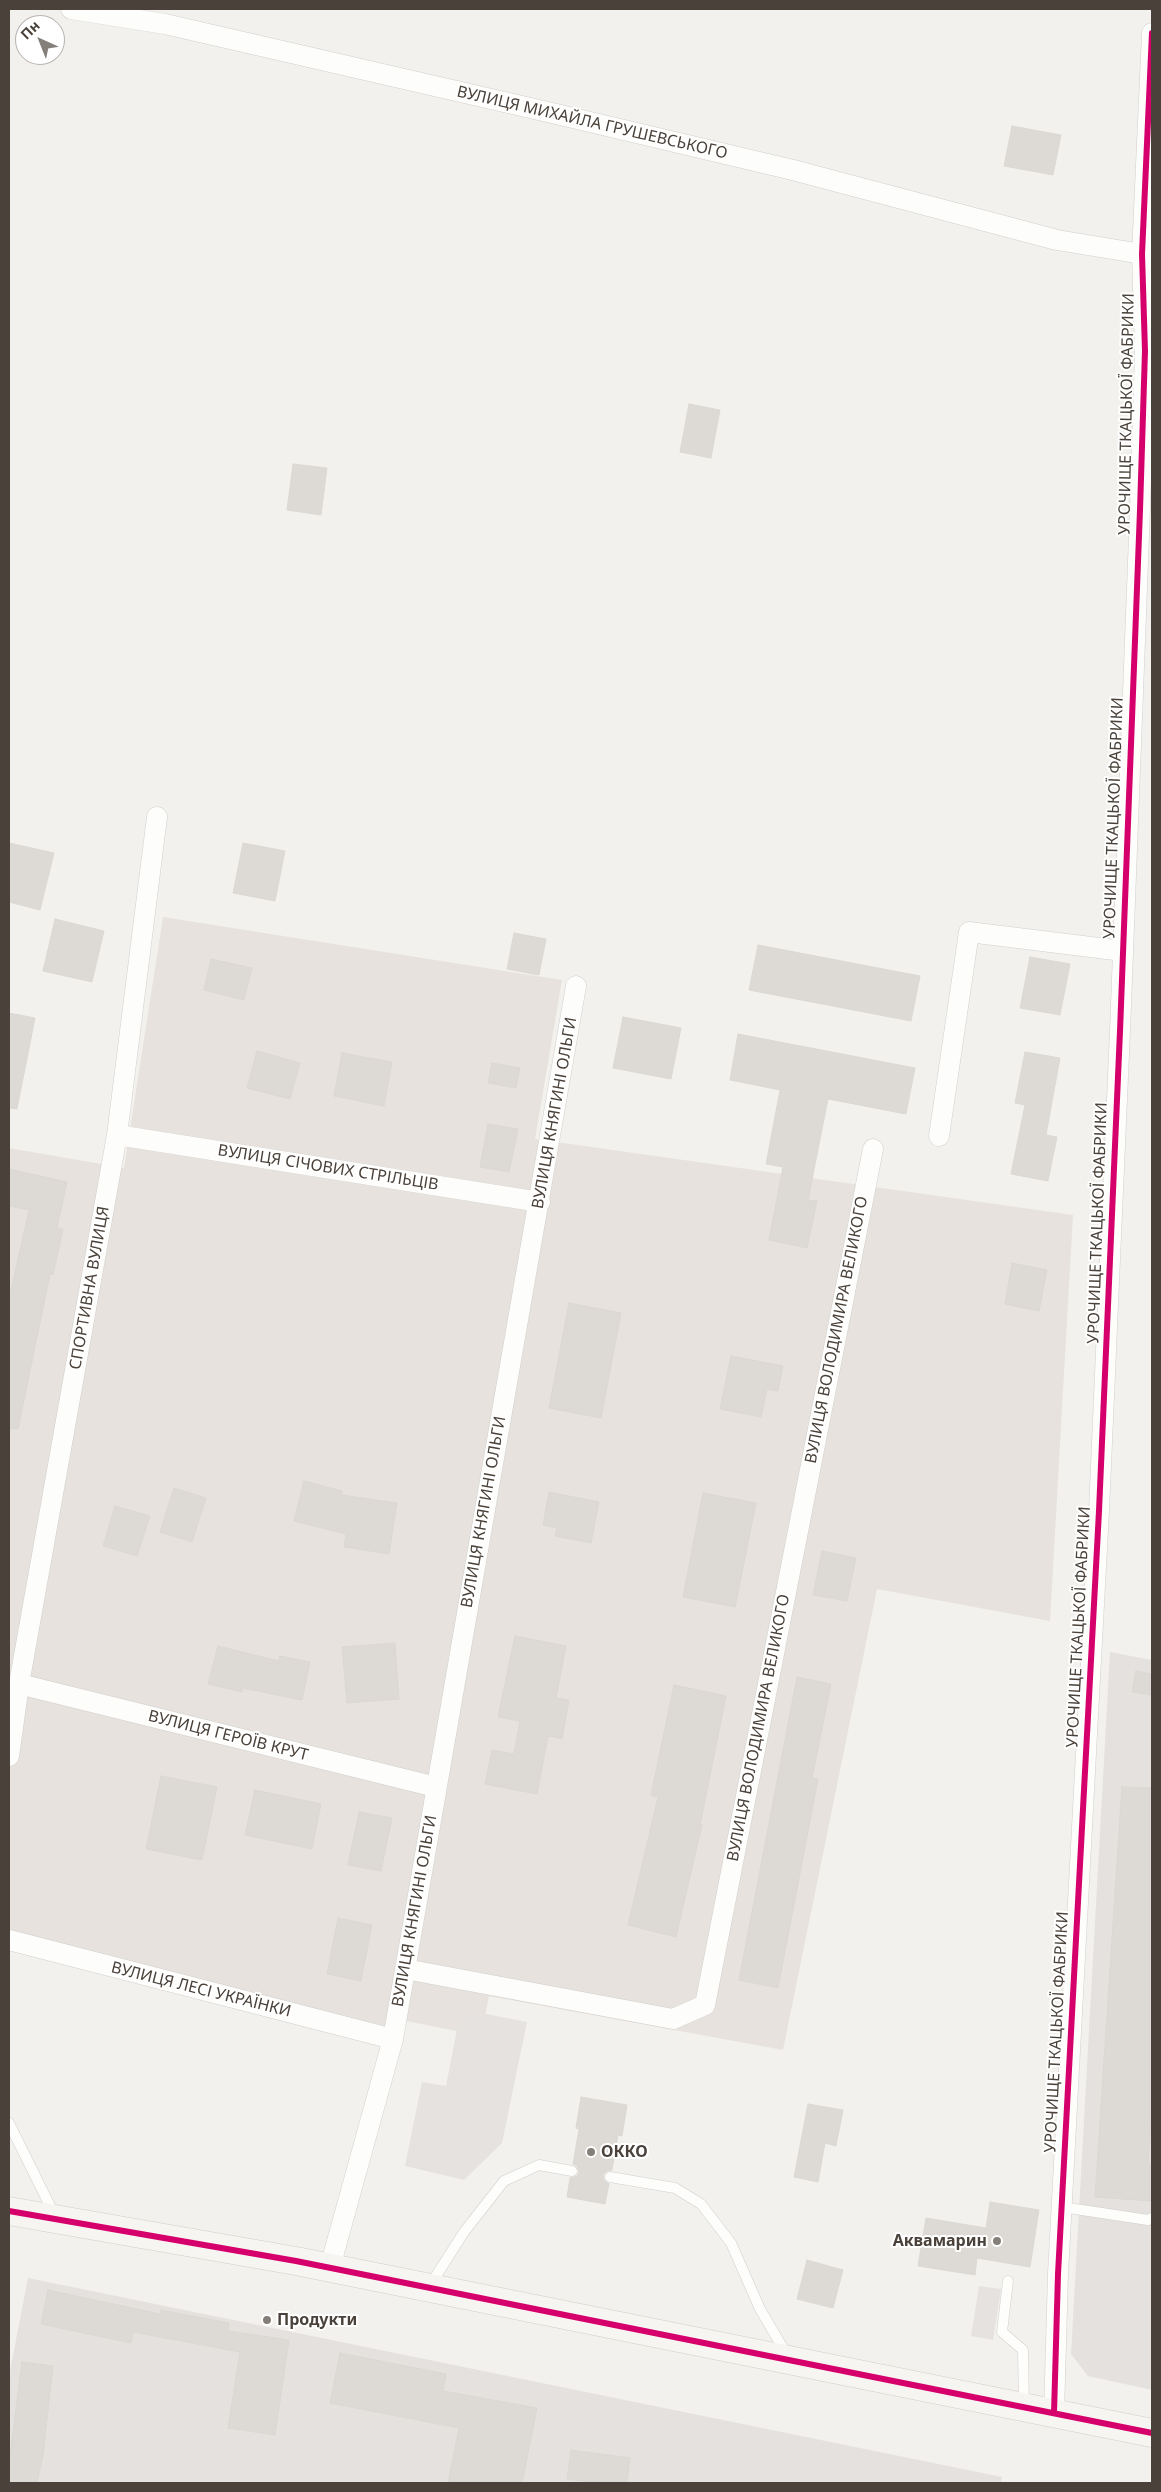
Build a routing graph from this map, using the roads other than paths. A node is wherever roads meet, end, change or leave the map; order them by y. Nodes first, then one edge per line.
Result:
1 (71, 9) edge
2 (1152, 33) edge
3 (1142, 254) junction
4 (157, 817) dead end
5 (1123, 951) junction
6 (576, 986) dead end
7 (116, 1135) junction
8 (939, 1136) dead end
9 (873, 1149) dead end
10 (540, 1202) junction
11 (19, 1684) junction
12 (9, 1756) edge
13 (436, 1787) junction
14 (9, 1940) edge
15 (405, 1969) junction
16 (392, 2039) junction
17 (9, 2123) edge
18 (572, 2171) dead end
19 (610, 2177) dead end
20 (1062, 2208) junction
21 (9, 2211) edge
22 (1152, 2218) edge
23 (57, 2219) junction
24 (330, 2267) junction
25 (1008, 2281) dead end
26 (428, 2287) junction
27 (790, 2360) junction
28 (1024, 2407) junction
29 (1054, 2413) junction
30 (1152, 2432) edge

1 - 3 street, ВУЛИЦЯ МИХАЙЛА ГРУШЕВСЬКОГО
2 - 3 street, УРОЧИЩЕ ТКАЦЬКОЇ ФАБРИКИ
3 - 5 street, УРОЧИЩЕ ТКАЦЬКОЇ ФАБРИКИ
4 - 7 street, СПОРТИВНА ВУЛИЦЯ
5 - 8 street
5 - 20 street, УРОЧИЩЕ ТКАЦЬКОЇ ФАБРИКИ
6 - 10 street, ВУЛИЦЯ КНЯГИНІ ОЛЬГИ
7 - 10 street, ВУЛИЦЯ СІЧОВИХ СТРІЛЬЦІВ
7 - 11 street, СПОРТИВНА ВУЛИЦЯ
9 - 15 street, ВУЛИЦЯ ВОЛОДИМИРА ВЕЛИКОГО
10 - 13 street, ВУЛИЦЯ КНЯГИНІ ОЛЬГИ
11 - 12 street, СПОРТИВНА ВУЛИЦЯ
11 - 13 street, ВУЛИЦЯ ГЕРОЇВ КРУТ
13 - 15 street, ВУЛИЦЯ КНЯГИНІ ОЛЬГИ
14 - 16 street, ВУЛИЦЯ ЛЕСІ УКРАЇНКИ
15 - 16 street, ВУЛИЦЯ КНЯГИНІ ОЛЬГИ
16 - 24 street, ВУЛИЦЯ КНЯГИНІ ОЛЬГИ
17 - 23 lane
18 - 26 lane
19 - 27 lane
20 - 22 lane
20 - 29 street, УРОЧИЩЕ ТКАЦЬКОЇ ФАБРИКИ
21 - 23 main road
23 - 24 main road
24 - 26 main road
25 - 28 lane
26 - 27 main road
27 - 28 main road
28 - 29 main road
29 - 30 main road

